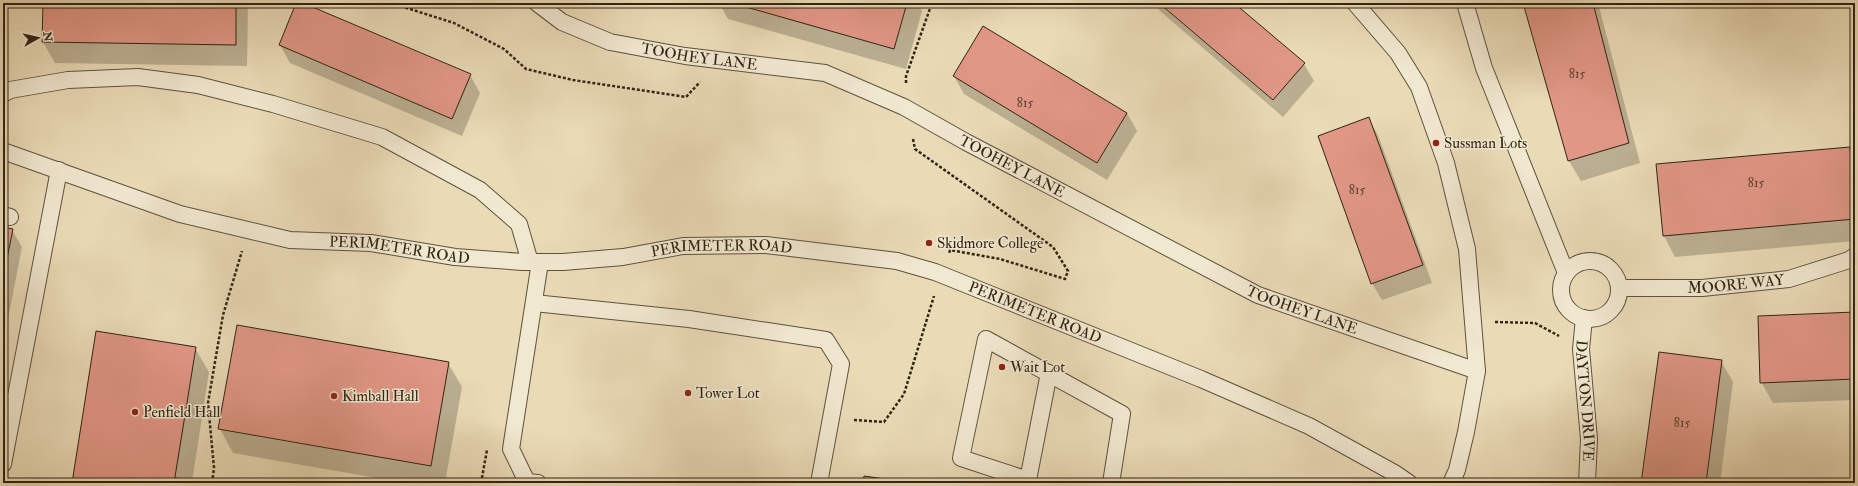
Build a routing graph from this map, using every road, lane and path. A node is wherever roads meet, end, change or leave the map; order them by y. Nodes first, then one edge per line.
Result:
1 (391, 3) edge
2 (537, 3) edge
3 (932, 3) edge
4 (1355, 3) edge
5 (1465, 3) edge
6 (719, 60) junction
7 (3, 94) edge
8 (904, 107) junction
9 (3, 151) edge
10 (59, 170) junction
11 (249, 230) junction
12 (1853, 259) edge
13 (535, 262) junction
14 (1566, 273) junction
15 (940, 274) junction
16 (1620, 288) junction
17 (534, 303) junction
18 (1584, 318) junction
19 (1472, 321) junction
20 (1581, 349) junction
21 (1477, 371) junction
22 (1050, 373) junction
23 (831, 419) junction
24 (3, 464) edge
25 (1028, 482) edge
26 (212, 483) edge
27 (538, 483) edge
28 (819, 483) edge
29 (1111, 483) edge
30 (1409, 483) edge
31 (1450, 483) edge
32 (1587, 483) edge

1 - 6 path
2 - 6 lane, TOOHEY LANE
3 - 8 path
4 - 19 lane
5 - 14 lane
6 - 8 lane, TOOHEY LANE
7 - 13 lane
8 - 15 path
8 - 21 lane, TOOHEY LANE
9 - 10 lane, PERIMETER ROAD
10 - 11 lane, PERIMETER ROAD
10 - 24 lane
11 - 13 lane, PERIMETER ROAD
11 - 26 path
12 - 16 lane, MOORE WAY
13 - 15 lane, PERIMETER ROAD
13 - 17 lane
14 - 16 lane
14 - 18 lane
15 - 23 path
15 - 30 lane, PERIMETER ROAD
16 - 18 lane
17 - 23 lane
17 - 27 lane
18 - 20 lane, DAYTON DRIVE
19 - 20 path
19 - 21 lane
20 - 32 lane, DAYTON DRIVE
21 - 31 lane
22 - 25 lane
22 - 25 lane
22 - 29 lane
23 - 28 lane

